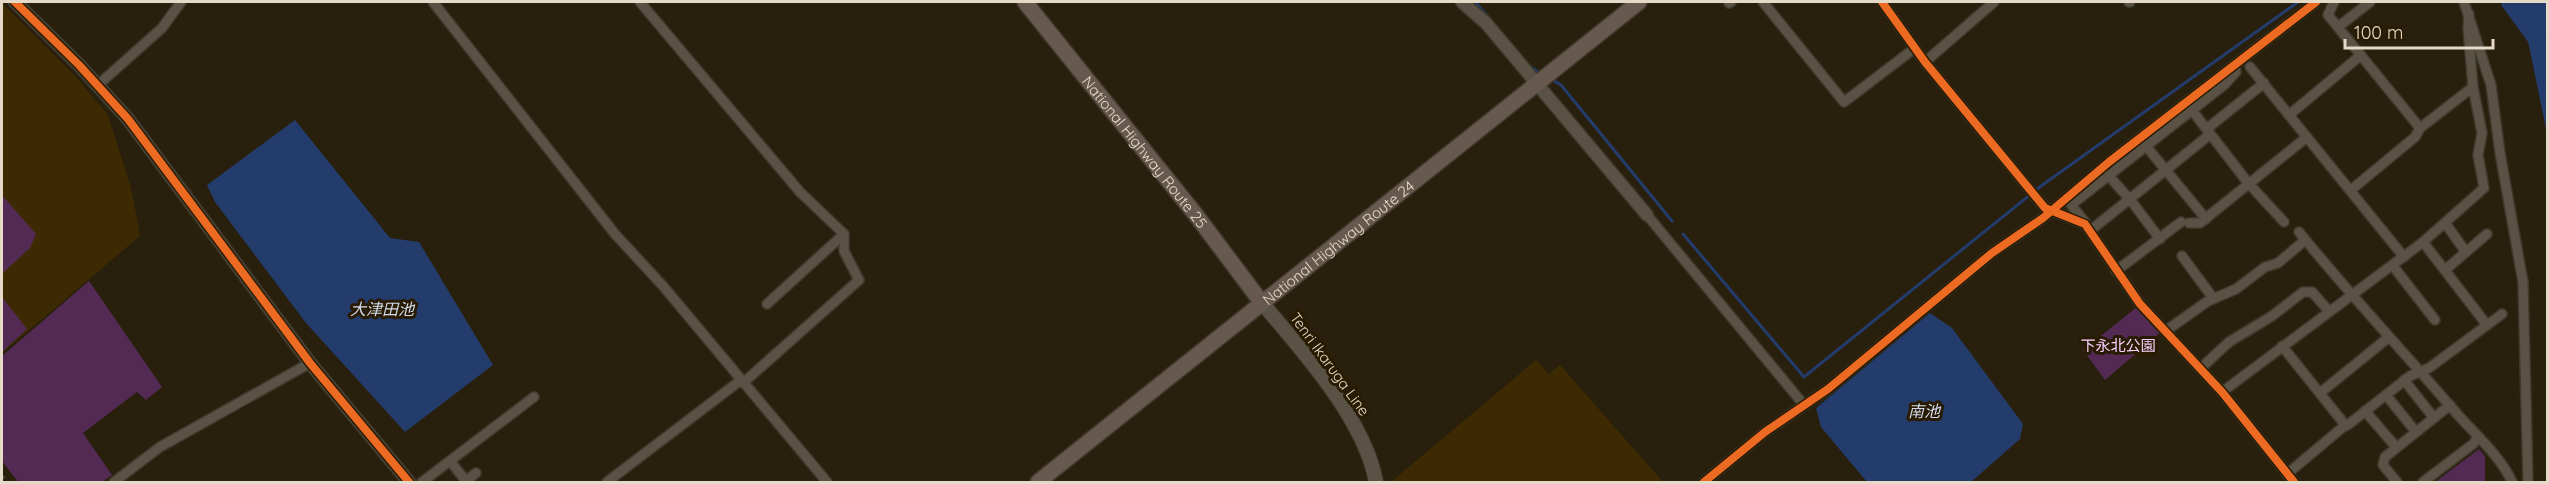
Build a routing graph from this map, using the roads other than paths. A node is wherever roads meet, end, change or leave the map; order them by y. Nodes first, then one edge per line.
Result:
1 (15, 2) edge
2 (182, 2) edge
3 (434, 2) edge
4 (640, 2) edge
5 (1025, 2) edge
6 (1462, 2) edge
7 (1639, 2) edge
8 (1763, 2) edge
9 (1882, 2) edge
10 (1994, 2) edge
11 (2316, 2) edge
12 (2334, 2) edge
13 (2370, 2) edge
14 (2464, 2) edge
15 (2469, 14) junction
16 (2338, 27) junction
17 (1915, 48) junction
18 (2361, 55) junction
19 (1925, 62) junction
20 (2235, 65) junction
21 (2250, 67) dead end
22 (1538, 83) junction
23 (2264, 83) junction
24 (98, 85) junction
25 (2473, 87) junction
26 (2191, 110) junction
27 (2289, 115) junction
28 (2420, 128) junction
29 (2208, 132) junction
30 (2307, 137) junction
31 (2146, 146) junction
32 (2166, 170) junction
33 (2108, 176) junction
34 (2249, 184) junction
35 (2351, 190) junction
36 (2129, 200) junction
37 (2071, 205) junction
38 (2054, 213) junction
39 (1647, 215) joint
40 (2206, 219) junction
41 (2284, 222) dead end
42 (2445, 223) junction
43 (2088, 227) junction
44 (2299, 232) dead end
45 (844, 234) junction
46 (2487, 234) dead end
47 (2160, 239) junction
48 (2304, 241) junction
49 (2423, 242) junction
50 (2466, 252) junction
51 (2182, 256) dead end
52 (2404, 257) junction
53 (2393, 266) junction
54 (2445, 270) junction
55 (2116, 271) junction
56 (2351, 296) junction
57 (2213, 298) junction
58 (1262, 303) junction
59 (767, 304) dead end
60 (2329, 311) junction
61 (2502, 314) dead end
62 (2435, 320) dead end
63 (2487, 326) junction
64 (2167, 330) junction
65 (2389, 338) junction
66 (2282, 346) junction
67 (310, 363) junction
68 (2201, 368) junction
69 (2420, 371) junction
70 (2404, 380) junction
71 (742, 381) junction
72 (2222, 392) junction
73 (2320, 393) junction
74 (2386, 395) junction
75 (534, 397) dead end
76 (1804, 405) junction
77 (2450, 405) junction
78 (2365, 411) junction
79 (2434, 418) junction
80 (2346, 426) junction
81 (2416, 432) junction
82 (2478, 437) junction
83 (2396, 447) junction
84 (450, 461) junction
85 (476, 472) dead end
86 (2287, 474) junction
87 (613, 481) edge
88 (114, 483) edge
89 (410, 483) edge
90 (422, 483) edge
91 (826, 483) edge
92 (1038, 483) edge
93 (1376, 483) edge
94 (1704, 483) edge
95 (2294, 483) edge
96 (2397, 483) edge
97 (2423, 483) edge
98 (2511, 483) edge
99 (2528, 483) edge

1 - 24 street
2 - 24 street
3 - 71 street
4 - 45 street
5 - 58 highway, National Highway Route 25
6 - 22 street
7 - 22 highway, National Highway Route 24
8 - 17 street
9 - 17 street
10 - 19 street
11 - 20 street
12 - 16 street
13 - 16 street
14 - 15 street
15 - 25 street
15 - 99 street
16 - 18 street
17 - 19 street
18 - 27 street
18 - 28 street
19 - 38 street
20 - 26 street
20 - 38 street
21 - 23 street
22 - 39 street
22 - 58 highway, National Highway Route 24
23 - 27 street
23 - 29 street
24 - 67 street
25 - 28 street
25 - 42 street
26 - 29 street
26 - 31 street
27 - 30 street
28 - 35 street
29 - 32 street
29 - 34 street
30 - 34 street
30 - 35 street
31 - 32 street
31 - 33 street
32 - 36 street
32 - 40 street
33 - 36 street
33 - 37 street
34 - 40 street
34 - 41 street
35 - 52 street
36 - 43 street
36 - 47 street
37 - 38 street
37 - 43 street
38 - 43 street
38 - 76 street
39 - 76 street
40 - 47 street
42 - 49 street
42 - 50 street
43 - 55 street
44 - 48 street
45 - 59 street
45 - 71 street
46 - 50 street
47 - 55 street
48 - 56 street
48 - 57 street
49 - 52 street
49 - 54 street
50 - 54 street
51 - 57 street
52 - 53 street
53 - 56 street
53 - 62 street
54 - 63 street
55 - 64 street
56 - 60 street
56 - 65 street
57 - 64 street
58 - 92 highway, National Highway Route 24
58 - 93 main road, Tenri Ikaruga Line
60 - 66 street
60 - 68 street
61 - 63 street
63 - 69 street
64 - 68 street
65 - 69 street
65 - 73 street
66 - 72 street
66 - 73 street
67 - 88 street
67 - 89 street
68 - 72 street
69 - 70 street
69 - 77 street
70 - 74 street
70 - 79 street
71 - 87 street
71 - 91 street
72 - 86 street
73 - 80 street
74 - 78 street
74 - 81 street
75 - 84 street
76 - 94 street
77 - 79 street
77 - 82 street
78 - 80 street
78 - 83 street
79 - 81 street
80 - 86 street
81 - 83 street
82 - 97 street
82 - 98 street
83 - 96 street
84 - 85 street
84 - 90 street
86 - 95 street

